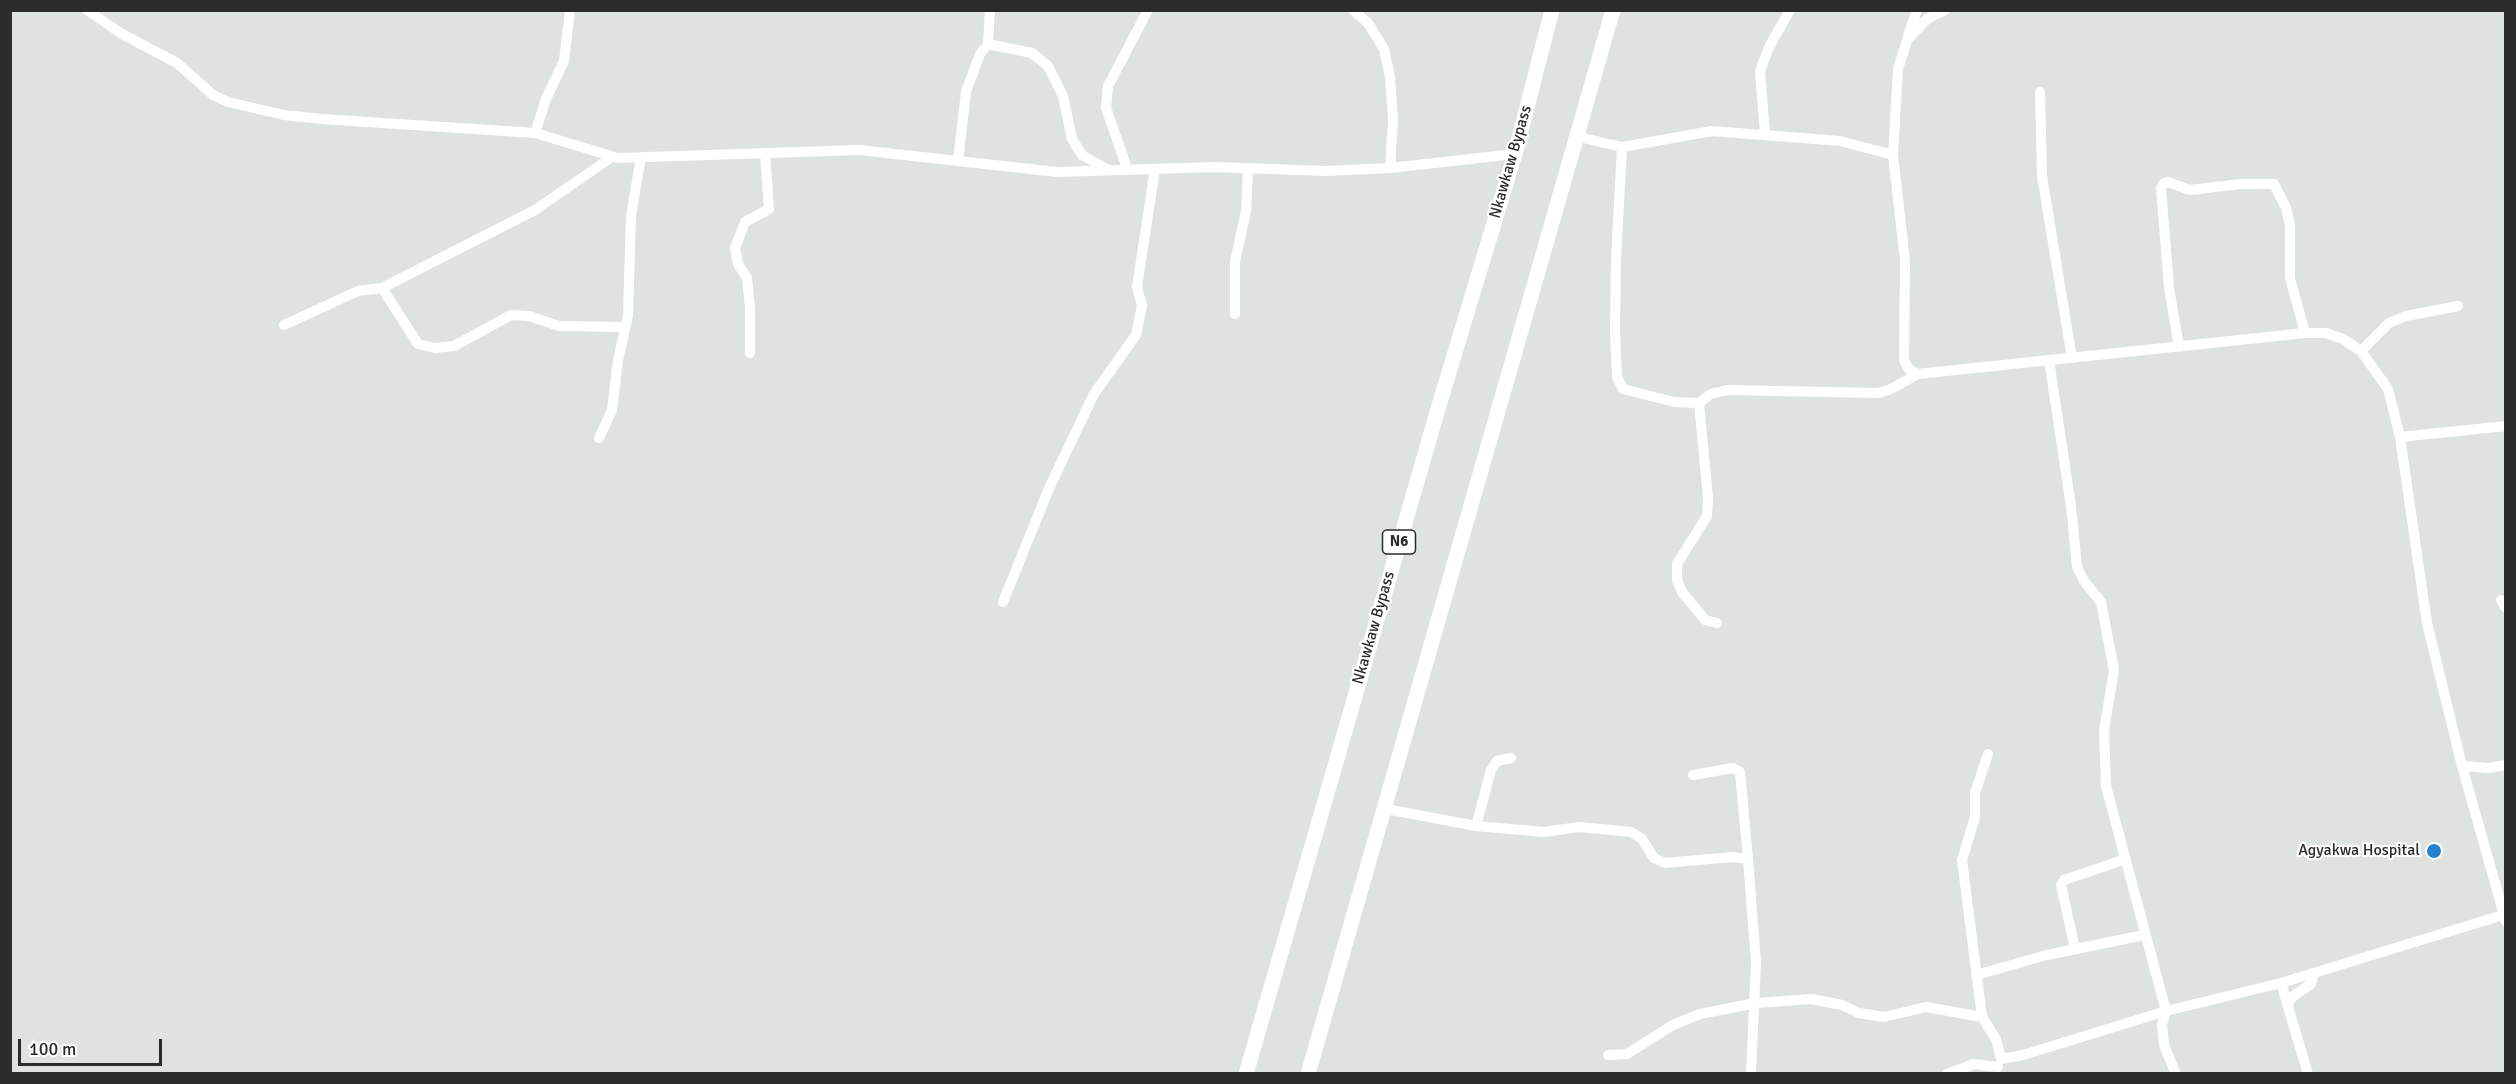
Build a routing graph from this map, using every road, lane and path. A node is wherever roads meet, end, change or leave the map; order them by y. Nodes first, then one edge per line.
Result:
1 (87, 10) edge
2 (570, 10) edge
3 (990, 10) edge
4 (1148, 10) edge
5 (1353, 10) edge
6 (1552, 10) edge
7 (1613, 10) edge
8 (1790, 10) edge
9 (1917, 10) edge
10 (1945, 10) edge
11 (1907, 40) junction
12 (988, 44) junction
13 (2040, 92) dead end
14 (535, 133) junction
15 (1765, 134) junction
16 (1579, 137) junction
17 (1622, 147) junction
18 (765, 153) junction
19 (1515, 154) junction
20 (1893, 154) junction
21 (612, 157) junction
22 (641, 157) junction
23 (958, 161) junction
24 (1127, 168) junction
25 (1390, 168) junction
26 (1107, 169) junction
27 (1155, 169) junction
28 (1248, 170) junction
29 (382, 288) junction
30 (2458, 306) dead end
31 (1235, 314) dead end
32 (284, 325) dead end
33 (625, 327) junction
34 (2305, 333) junction
35 (2179, 347) junction
36 (2361, 351) junction
37 (750, 353) dead end
38 (2072, 358) junction
39 (2049, 360) junction
40 (1918, 374) junction
41 (1699, 403) junction
42 (2505, 426) edge
43 (2400, 437) junction
44 (599, 438) dead end
45 (1003, 602) dead end
46 (1717, 623) dead end
47 (1988, 754) dead end
48 (1510, 758) dead end
49 (2505, 765) edge
50 (2462, 766) junction
51 (1693, 776) dead end
52 (1386, 809) junction
53 (1476, 826) junction
54 (1748, 859) junction
55 (2126, 860) junction
56 (2504, 911) edge
57 (2144, 935) junction
58 (2075, 949) junction
59 (2314, 973) junction
60 (1976, 975) junction
61 (2281, 982) junction
62 (1756, 1003) junction
63 (2288, 1004) junction
64 (2166, 1011) junction
65 (1982, 1017) junction
66 (1608, 1056) dead end
67 (1999, 1066) edge
68 (1246, 1074) edge
69 (1308, 1074) edge
70 (1751, 1074) edge
71 (1947, 1074) edge
72 (2176, 1074) edge
73 (2308, 1074) edge

1 - 14 street
2 - 14 street
3 - 12 street
4 - 24 street
5 - 25 street
6 - 19 highway, Nkawkaw Bypass / N6
7 - 16 highway
8 - 15 street
9 - 11 street
10 - 11 street
11 - 20 street
12 - 23 street
12 - 26 street
13 - 38 street
14 - 21 street
15 - 17 street
15 - 20 street
16 - 17 street
16 - 52 highway
17 - 41 street
18 - 22 street
18 - 23 street
18 - 37 street
19 - 25 street
19 - 68 highway, Nkawkaw Bypass / N6
20 - 40 street
21 - 22 street
21 - 29 street
22 - 33 street
23 - 26 street
24 - 26 street
24 - 27 street
25 - 28 street
27 - 28 street
27 - 45 street
28 - 31 street
29 - 32 street
29 - 33 street
30 - 36 street
33 - 44 street
34 - 35 street
34 - 35 street
34 - 36 street
35 - 38 street
36 - 43 street
38 - 39 street
39 - 40 street
39 - 55 street
40 - 41 street
41 - 46 street
42 - 43 street
43 - 50 street
47 - 60 street
48 - 53 street
49 - 50 street
50 - 56 street
51 - 54 street
52 - 53 street
52 - 69 highway
53 - 54 street
54 - 62 street
55 - 57 street
55 - 58 street
56 - 59 street
57 - 58 street
57 - 64 street
58 - 60 street
59 - 61 street
59 - 63 street
60 - 65 street
61 - 63 street
61 - 64 street
62 - 65 street
62 - 66 street
62 - 70 street
63 - 73 street
64 - 67 street
64 - 72 street
65 - 67 street
67 - 71 street

